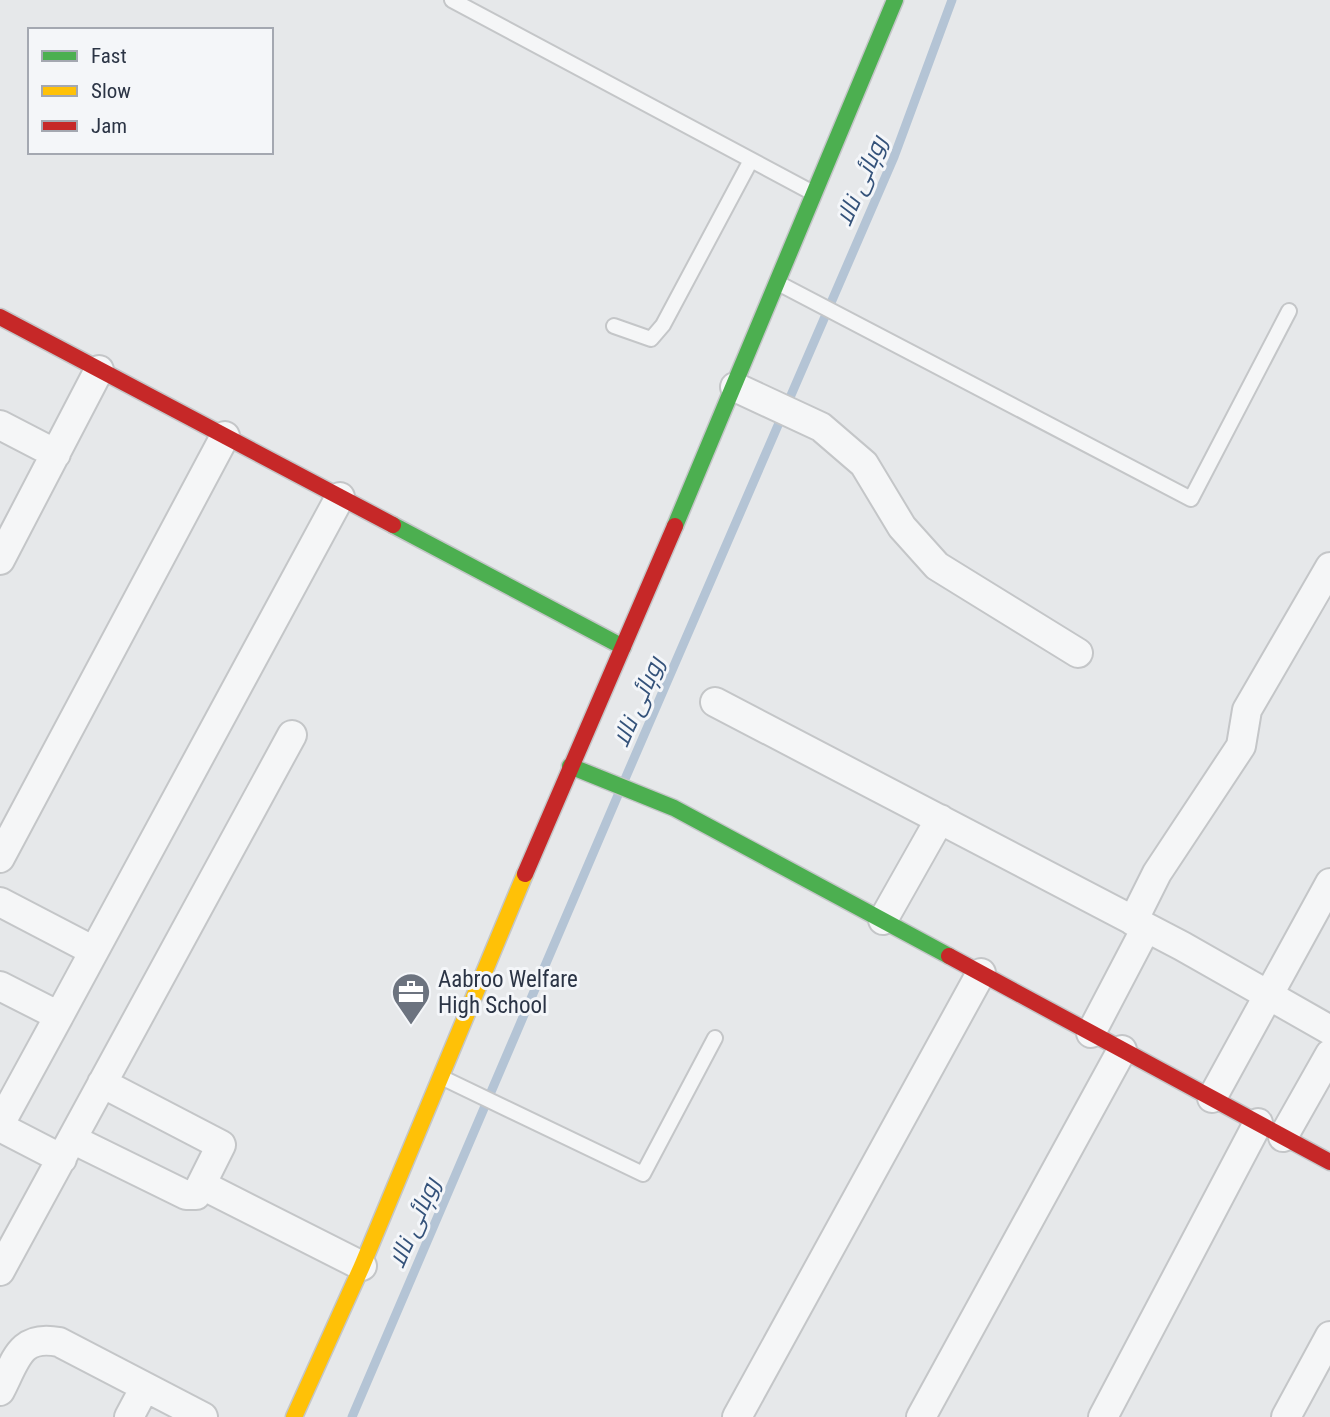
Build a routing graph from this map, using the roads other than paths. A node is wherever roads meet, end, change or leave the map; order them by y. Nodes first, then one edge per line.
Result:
1 (452, 0) edge
2 (895, 0) edge
3 (750, 162) junction
4 (814, 194) junction
5 (783, 286) junction
6 (1289, 311) dead end
7 (0, 317) edge
8 (614, 326) dead end
9 (99, 370) junction
10 (748, 392) junction
11 (0, 425) edge
12 (225, 436) junction
13 (55, 454) junction
14 (340, 497) junction
15 (0, 560) edge
16 (1330, 567) edge
17 (623, 647) junction
18 (1078, 653) dead end
19 (715, 702) dead end
20 (292, 734) dead end
21 (570, 766) junction
22 (12, 808) edge
23 (940, 819) junction
24 (0, 858) edge
25 (1330, 883) edge
26 (0, 902) edge
27 (883, 920) junction
28 (1140, 924) junction
29 (94, 951) junction
30 (981, 973) junction
31 (0, 986) edge
32 (1268, 995) junction
33 (59, 1016) junction
34 (1330, 1030) edge
35 (1091, 1033) junction
36 (715, 1038) dead end
37 (1122, 1050) junction
38 (1330, 1054) edge
39 (446, 1079) junction
40 (102, 1083) junction
41 (1212, 1098) junction
42 (1258, 1123) junction
43 (0, 1126) edge
44 (1283, 1137) junction
45 (67, 1149) junction
46 (1330, 1162) edge
47 (202, 1185) junction
48 (362, 1266) junction
49 (0, 1271) edge
50 (1330, 1336) edge
51 (1321, 1376) edge
52 (145, 1387) junction
53 (0, 1391) edge
54 (129, 1417) edge
55 (203, 1417) edge
56 (294, 1417) edge
57 (737, 1417) edge
58 (921, 1417) edge
59 (1103, 1417) edge
60 (1286, 1417) edge

1 - 3 lane
2 - 4 street
3 - 4 lane
3 - 8 lane
4 - 5 street
5 - 6 lane
5 - 10 street
7 - 9 street
9 - 12 street
9 - 13 street
10 - 17 street
10 - 18 street
11 - 13 street
12 - 14 street
12 - 22 street
13 - 15 street
14 - 17 street
14 - 29 street
16 - 28 street
17 - 21 street
19 - 23 street
20 - 40 street
21 - 27 street
21 - 39 street
22 - 24 street
23 - 27 street
23 - 28 street
25 - 32 street
26 - 29 street
27 - 30 street
28 - 32 street
28 - 35 street
29 - 33 street
30 - 35 street
30 - 57 street
31 - 33 street
32 - 34 street
32 - 41 street
33 - 43 street
35 - 37 street
36 - 39 lane
37 - 41 street
37 - 58 street
38 - 44 street
39 - 48 street
40 - 45 street
40 - 47 street
41 - 42 street
42 - 44 street
42 - 59 street
43 - 45 street
44 - 46 street
45 - 47 street
45 - 49 street
47 - 48 street
48 - 56 street
50 - 51 street
51 - 60 street
52 - 53 street
52 - 54 street
52 - 55 street

